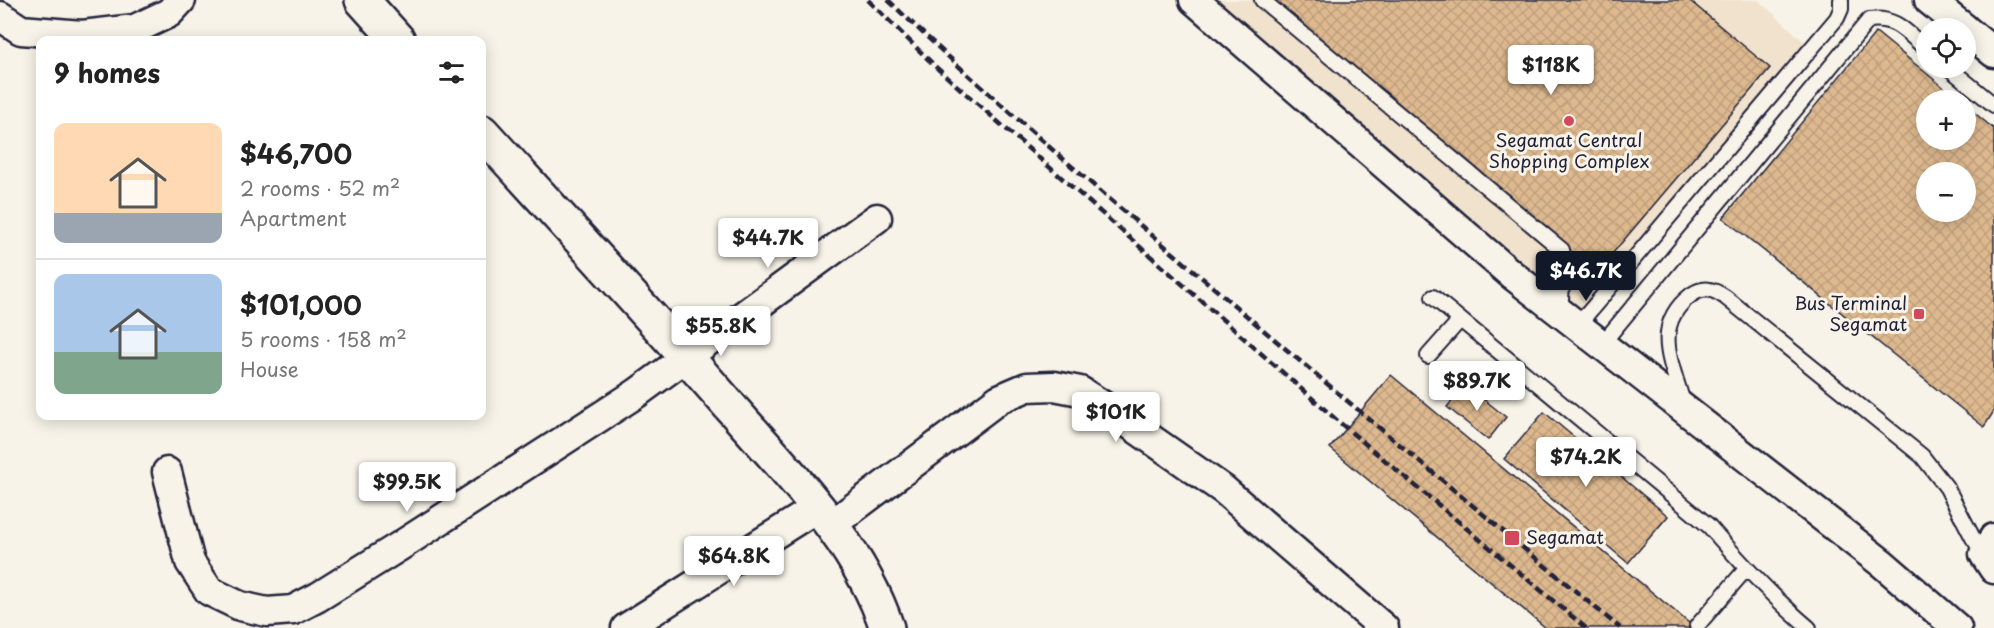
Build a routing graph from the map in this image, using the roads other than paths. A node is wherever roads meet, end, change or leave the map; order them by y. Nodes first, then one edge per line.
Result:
1 (181, 0) edge
2 (362, 0) edge
3 (1194, 0) edge
4 (1262, 0) edge
5 (1841, 0) edge
6 (1929, 0) edge
7 (0, 16) edge
8 (1951, 18) edge
9 (395, 36) edge
10 (1976, 38) edge
11 (1916, 41) edge
12 (1994, 53) edge
13 (1960, 78) edge
14 (1994, 105) edge
15 (486, 136) edge
16 (877, 218) dead end
17 (1433, 297) dead end
18 (1569, 318) junction
19 (1460, 320) junction
20 (1602, 344) junction
21 (1428, 356) dead end
22 (687, 357) junction
23 (1685, 411) junction
24 (167, 472) dead end
25 (824, 516) junction
26 (1990, 553) edge
27 (1746, 569) junction
28 (1698, 626) dead end
29 (626, 628) edge
30 (887, 628) edge
31 (1384, 628) edge
32 (1809, 628) edge
33 (1957, 628) edge

1 - 7 street
2 - 9 street
3 - 18 street
4 - 18 lane
5 - 18 lane
6 - 8 street
10 - 12 street
11 - 20 lane
13 - 14 lane
15 - 22 street
16 - 22 street
17 - 19 lane
18 - 20 street
19 - 21 lane
19 - 27 lane
20 - 23 street
22 - 24 street
22 - 25 street
23 - 26 lane
23 - 33 street
25 - 29 street
25 - 30 street
25 - 31 street
27 - 28 lane
27 - 32 lane

